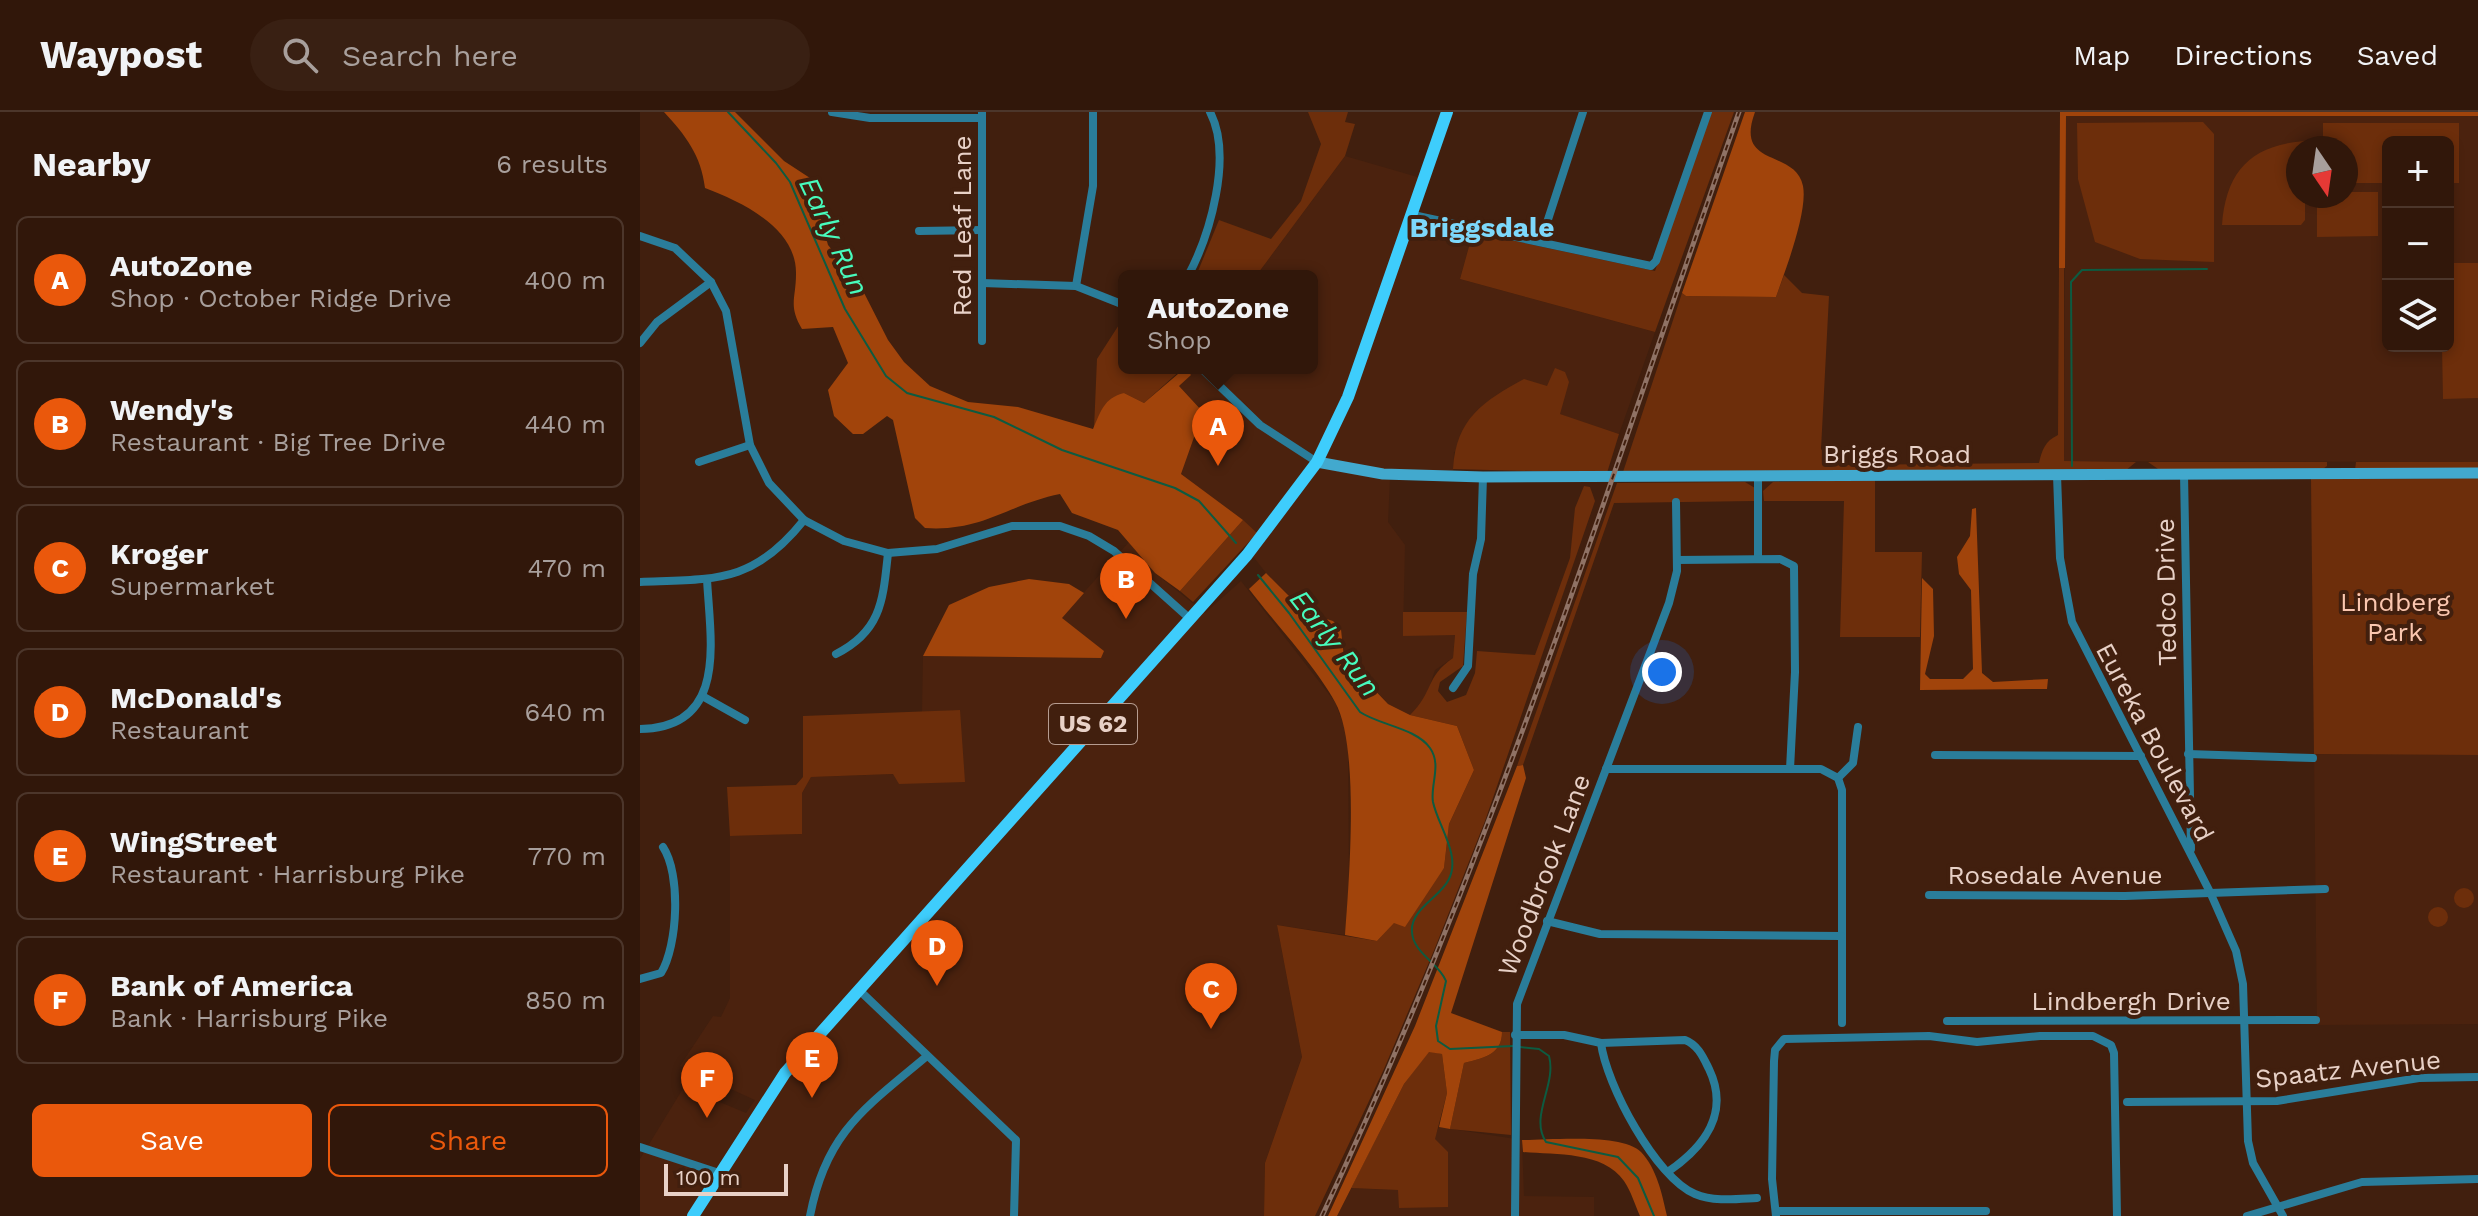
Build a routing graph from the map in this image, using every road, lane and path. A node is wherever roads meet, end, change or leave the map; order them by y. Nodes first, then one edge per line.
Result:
1 (832, 112) edge
2 (1093, 112) edge
3 (1210, 112) edge
4 (1447, 112) edge
5 (1583, 112) edge
6 (1708, 112) edge
7 (982, 115) edge
8 (1413, 215) junction
9 (982, 230) junction
10 (919, 231) dead end
11 (640, 236) edge
12 (1541, 241) junction
13 (1191, 270) edge
14 (711, 282) junction
15 (982, 283) junction
16 (1076, 286) junction
17 (1118, 303) edge
18 (982, 341) dead end
19 (640, 343) edge
20 (1207, 374) edge
21 (750, 445) junction
22 (699, 462) dead end
23 (1317, 462) junction
24 (2478, 473) edge
25 (2184, 474) junction
26 (2057, 475) junction
27 (1483, 477) junction
28 (1758, 477) junction
29 (1676, 502) dead end
30 (804, 520) junction
31 (888, 553) junction
32 (1758, 559) junction
33 (1677, 560) junction
34 (707, 579) junction
35 (640, 582) edge
36 (1189, 618) junction
37 (836, 654) dead end
38 (1453, 688) dead end
39 (704, 697) junction
40 (745, 720) dead end
41 (1858, 727) dead end
42 (640, 729) edge
43 (2188, 754) junction
44 (1935, 755) dead end
45 (2141, 756) junction
46 (2313, 758) dead end
47 (1606, 769) junction
48 (1790, 769) junction
49 (1838, 778) junction
50 (663, 847) dead end
51 (2191, 854) junction
52 (2325, 889) dead end
53 (2210, 892) junction
54 (1929, 895) dead end
55 (1547, 921) junction
56 (1841, 936) junction
57 (640, 979) edge
58 (857, 988) junction
59 (2244, 1020) junction
60 (2316, 1020) dead end
61 (1947, 1021) dead end
62 (1842, 1023) dead end
63 (1515, 1043) junction
64 (1601, 1043) junction
65 (927, 1056) junction
66 (2478, 1077) edge
67 (2246, 1101) junction
68 (2127, 1102) dead end
69 (640, 1147) edge
70 (1669, 1171) junction
71 (719, 1173) junction
72 (2478, 1179) edge
73 (1757, 1198) dead end
74 (1986, 1211) dead end
75 (2280, 1212) edge
76 (1776, 1214) edge
77 (693, 1216) edge
78 (810, 1216) edge
79 (1014, 1216) edge
80 (1515, 1216) edge
81 (2117, 1216) edge
82 (2247, 1216) edge

1 - 7 street
2 - 16 street
3 - 13 street
4 - 8 main road, US 62
5 - 12 street
6 - 12 street
7 - 9 street, Red Leaf Lane
8 - 12 street
8 - 23 main road, US 62
9 - 10 street
9 - 15 street, Red Leaf Lane
11 - 14 street
14 - 19 street
14 - 21 street
15 - 16 street
15 - 18 street, Red Leaf Lane
16 - 17 street
20 - 23 street
21 - 22 street
21 - 30 street
23 - 27 street, Briggs Road
23 - 36 main road, US 62
24 - 25 street, Briggs Road
25 - 26 street, Briggs Road
25 - 43 street, Tedco Drive
26 - 28 street, Briggs Road
26 - 45 street, Eureka Boulevard
27 - 28 street, Briggs Road
27 - 38 street
28 - 32 street
29 - 33 street, Woodbrook Lane
30 - 31 street
30 - 34 street
31 - 36 street
31 - 37 street
32 - 33 street
32 - 48 street
33 - 47 street, Woodbrook Lane
34 - 35 street
34 - 39 street
36 - 58 main road, US 62
39 - 40 street
39 - 42 street
41 - 49 street
43 - 46 street
43 - 51 street, Tedco Drive
44 - 45 street
45 - 51 street, Eureka Boulevard
47 - 48 street
47 - 55 street, Woodbrook Lane
48 - 49 street
49 - 56 street
50 - 57 street
51 - 53 street, Eureka Boulevard
52 - 53 street, Rosedale Avenue
53 - 54 street, Rosedale Avenue
53 - 59 street, Eureka Boulevard
55 - 56 street
55 - 63 street, Woodbrook Lane
56 - 62 street
58 - 65 street
58 - 71 main road, US 62
59 - 60 street, Lindbergh Drive
59 - 61 street, Lindbergh Drive
59 - 67 street, Eureka Boulevard
63 - 64 street
63 - 80 street, Woodbrook Lane
64 - 70 street
64 - 70 street
65 - 78 street
65 - 79 street
66 - 67 street, Spaatz Avenue
67 - 68 street, Spaatz Avenue
67 - 75 street, Eureka Boulevard
69 - 71 street
70 - 73 street
71 - 77 main road, US 62
72 - 75 street
74 - 76 street
75 - 82 street
76 - 81 street

